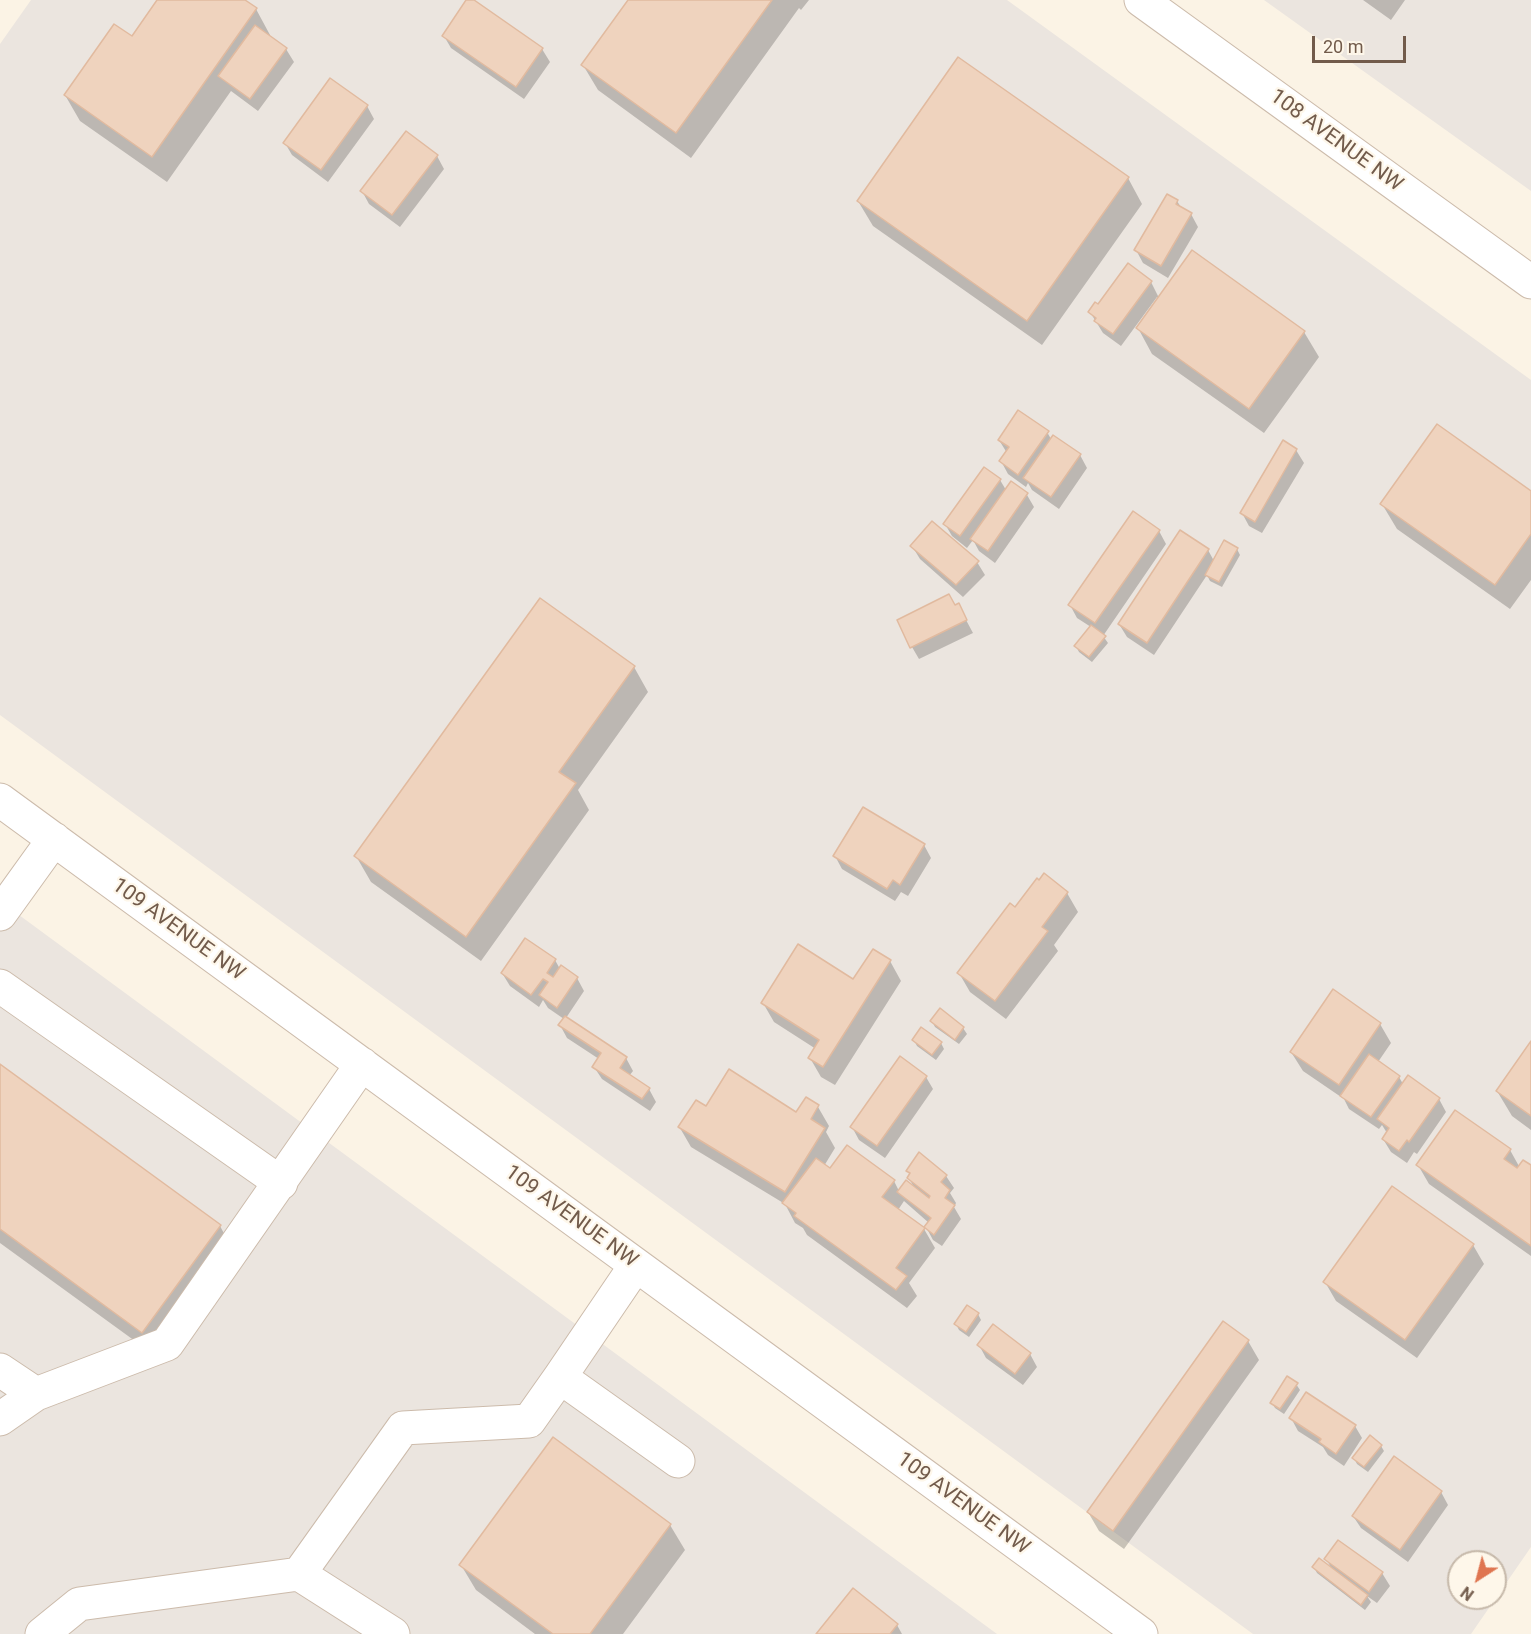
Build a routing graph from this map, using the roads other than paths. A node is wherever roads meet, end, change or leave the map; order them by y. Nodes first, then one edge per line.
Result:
1 (1141, 0) edge
2 (1531, 282) edge
3 (0, 800) edge
4 (54, 839) junction
5 (0, 914) edge
6 (0, 986) edge
7 (362, 1064) junction
8 (280, 1183) junction
9 (636, 1265) junction
10 (0, 1370) edge
11 (560, 1377) junction
12 (36, 1395) junction
13 (0, 1419) edge
14 (678, 1461) dead end
15 (299, 1574) junction
16 (42, 1634) edge
17 (393, 1634) edge
18 (1142, 1634) edge

1 - 2 street, 108 AVENUE NW
3 - 4 street, 109 AVENUE NW
4 - 5 street
4 - 7 street, 109 AVENUE NW
6 - 8 street
7 - 8 street
7 - 9 street, 109 AVENUE NW
8 - 12 street
9 - 11 street
9 - 18 street, 109 AVENUE NW
10 - 12 street
11 - 14 street
11 - 15 street
12 - 13 street
15 - 16 street
15 - 17 street

